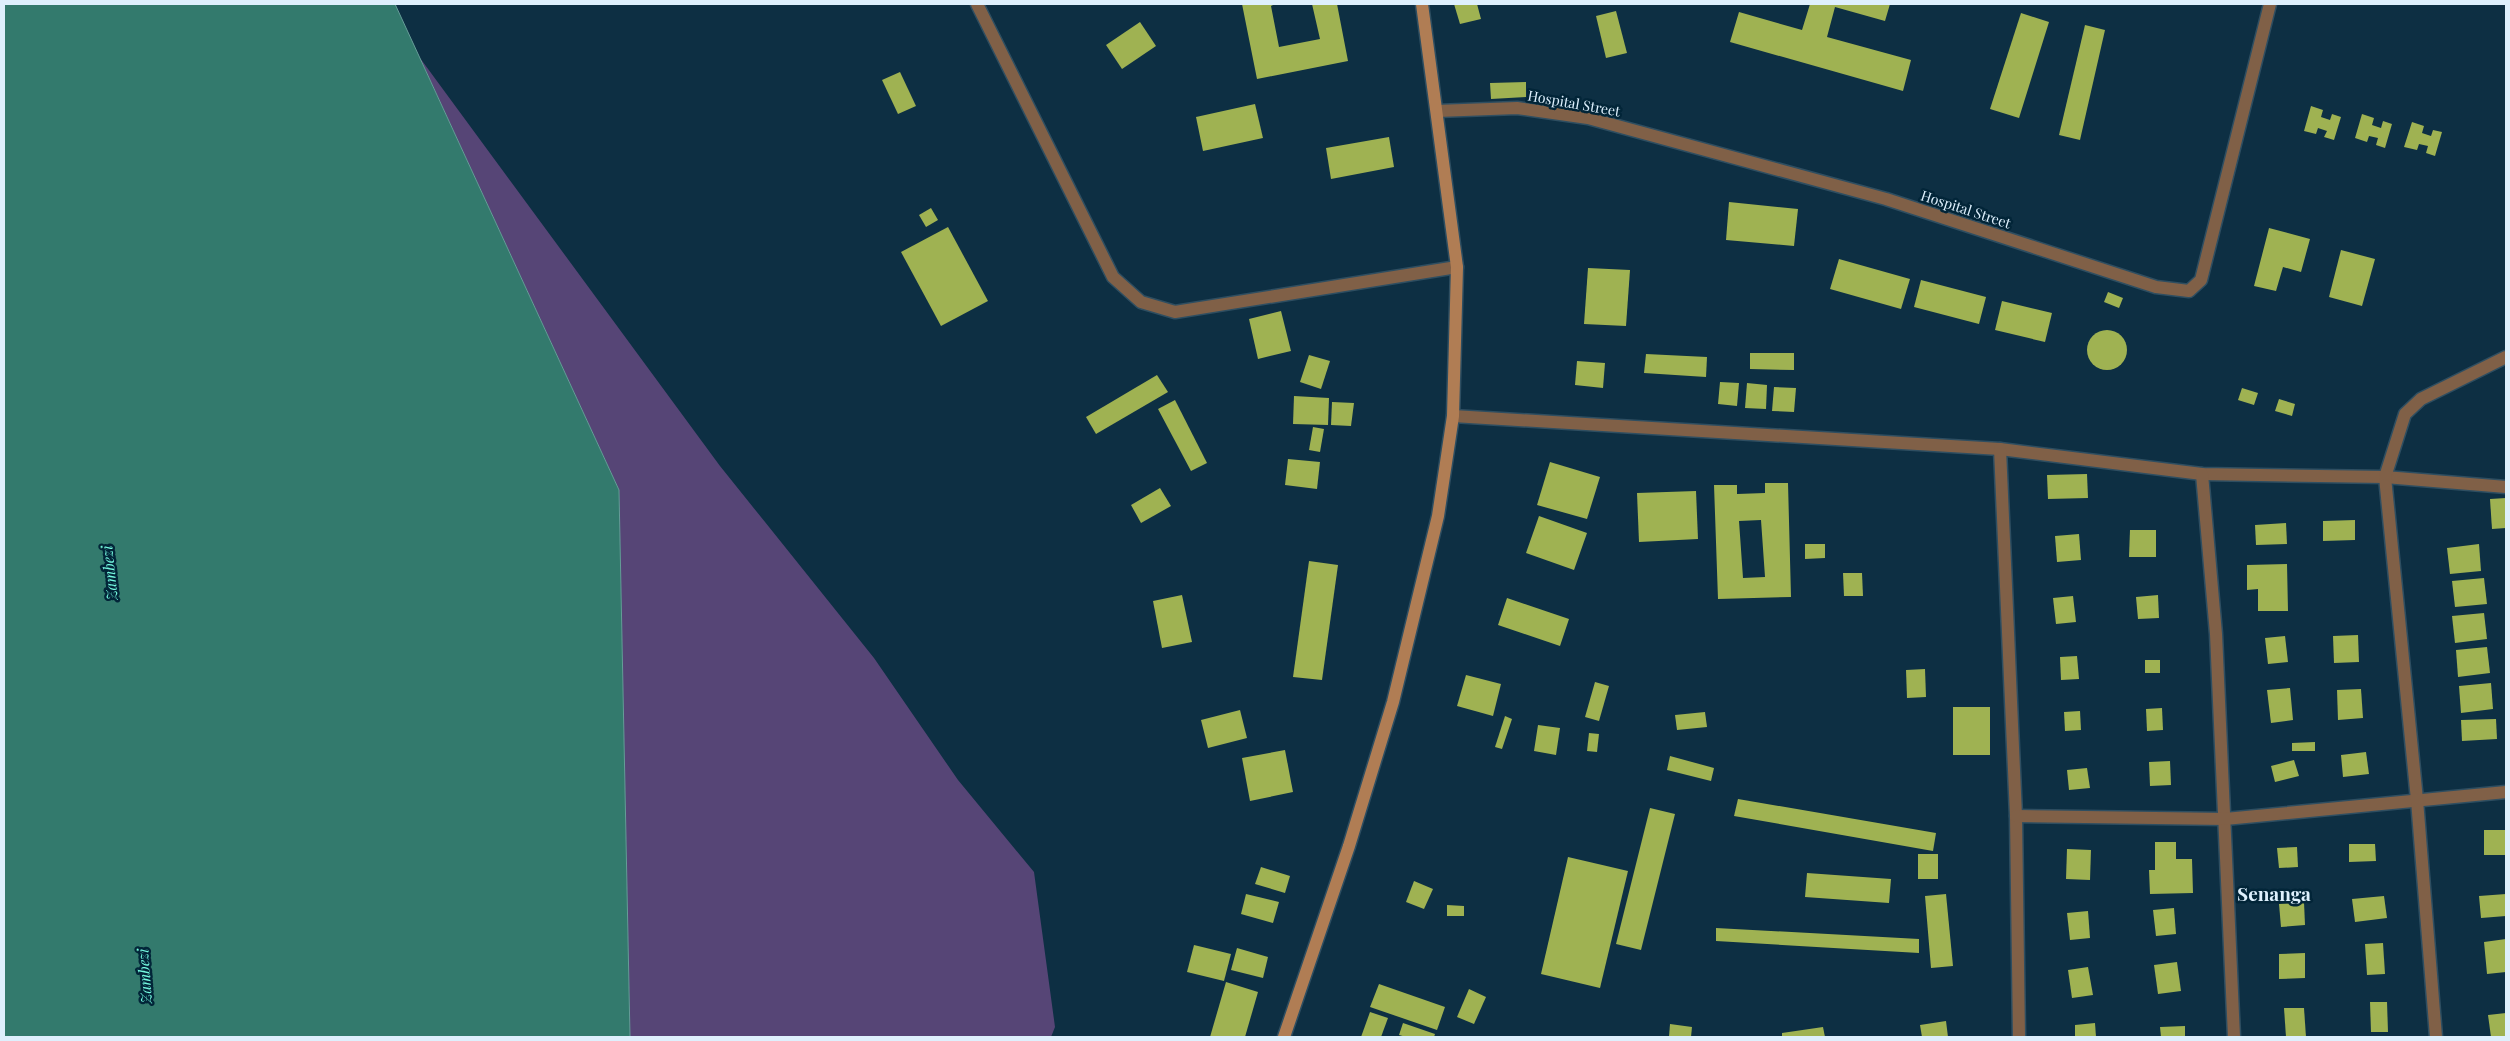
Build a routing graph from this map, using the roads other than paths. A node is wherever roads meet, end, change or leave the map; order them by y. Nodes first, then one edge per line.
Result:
1 (977, 4) edge
2 (1422, 4) edge
3 (2270, 4) edge
4 (1437, 111) junction
5 (1457, 267) junction
6 (2506, 357) edge
7 (1453, 416) junction
8 (2000, 449) junction
9 (2202, 474) junction
10 (2384, 477) junction
11 (2506, 487) edge
12 (2506, 792) edge
13 (2417, 800) junction
14 (2016, 816) junction
15 (2226, 819) junction
16 (1284, 1037) edge
17 (2019, 1037) edge
18 (2234, 1037) edge
19 (2436, 1037) edge

1 - 5 street
2 - 4 street
3 - 4 street, Hospital Street
4 - 5 street
5 - 7 street
6 - 10 street
7 - 8 street
7 - 16 street
8 - 9 street
8 - 14 street
9 - 10 street
9 - 15 street
10 - 11 street
10 - 13 street
12 - 13 street
13 - 15 street
13 - 19 street
14 - 15 street
14 - 17 street
15 - 18 street

